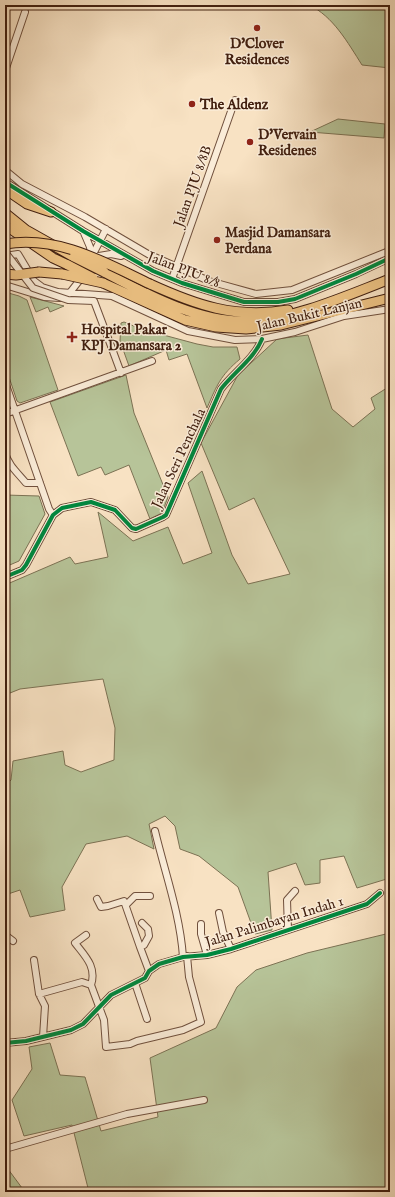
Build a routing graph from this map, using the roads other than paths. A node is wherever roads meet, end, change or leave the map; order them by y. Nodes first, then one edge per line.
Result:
1 (25, 12) dead end
2 (5, 71) edge
3 (235, 100) dead end
4 (5, 170) edge
5 (5, 182) edge
6 (5, 189) edge
7 (5, 204) edge
8 (51, 212) junction
9 (5, 213) edge
10 (5, 225) edge
11 (106, 229) junction
12 (83, 231) junction
13 (100, 242) junction
14 (7, 243) edge
15 (56, 246) junction
16 (7, 255) edge
17 (388, 255) edge
18 (128, 258) junction
19 (90, 260) junction
20 (352, 266) junction
21 (176, 268) junction
22 (27, 269) dead end
23 (5, 274) edge
24 (356, 274) junction
25 (30, 278) dead end
26 (172, 279) junction
27 (390, 279) edge
28 (80, 281) dead end
29 (104, 283) junction
30 (5, 285) edge
31 (42, 287) junction
32 (33, 291) junction
33 (71, 293) junction
34 (390, 298) edge
35 (330, 302) junction
36 (390, 309) edge
37 (262, 339) junction
38 (152, 361) dead end
39 (121, 373) junction
40 (5, 382) edge
41 (14, 410) junction
42 (5, 414) edge
43 (5, 453) edge
44 (40, 482) junction
45 (53, 515) junction
46 (5, 577) edge
47 (155, 831) dead end
48 (295, 891) dead end
49 (380, 893) dead end
50 (150, 896) dead end
51 (97, 899) dead end
52 (126, 904) junction
53 (219, 914) dead end
54 (142, 923) dead end
55 (201, 924) dead end
56 (288, 930) junction
57 (5, 935) edge
58 (86, 935) dead end
59 (13, 941) dead end
60 (140, 947) junction
61 (231, 949) junction
62 (207, 955) junction
63 (185, 957) junction
64 (34, 960) dead end
65 (149, 971) junction
66 (135, 983) junction
67 (91, 984) junction
68 (39, 994) junction
69 (99, 1007) junction
70 (147, 1019) dead end
71 (44, 1037) junction
72 (5, 1043) edge
73 (204, 1100) dead end
74 (5, 1150) edge

1 - 2 street
3 - 21 street, Jalan PJU 8/8B
4 - 11 street, Jalan PJU 8/8
5 - 8 street, Jalan PJU 8/8
6 - 8 highway
7 - 15 highway
8 - 12 street, Jalan PJU 8/8
9 - 15 highway
10 - 29 highway, bridge
11 - 13 street
11 - 21 street, Jalan PJU 8/8
12 - 13 street, Jalan PJU 8/8
12 - 19 street
13 - 18 street, Jalan PJU 8/8
13 - 19 street
14 - 16 street
14 - 35 highway, bridge
15 - 35 highway, bridge
16 - 22 street
16 - 32 street, bridge
17 - 20 street, Jalan PJU 8/8
17 - 24 street, Jalan PJU 8/8
18 - 19 street
18 - 26 street, Jalan PJU 8/8
20 - 21 street, Jalan PJU 8/8
20 - 24 street
21 - 26 street, Jalan PJU 8/8B
23 - 29 highway, bridge
24 - 26 street, Jalan PJU 8/8
25 - 31 street
27 - 35 highway
28 - 33 street
29 - 34 highway
30 - 32 street, Jalan Bukit Lanjan
31 - 32 street
31 - 33 street
32 - 33 street, Jalan Bukit Lanjan
32 - 39 street, bridge
33 - 37 street, Jalan Bukit Lanjan
36 - 37 street, Jalan Bukit Lanjan
37 - 45 street, Jalan Seri Penchala
38 - 39 street
39 - 41 street
40 - 41 street
41 - 42 street
41 - 44 street
43 - 44 street
44 - 45 street
45 - 46 street
47 - 63 street
48 - 56 street
49 - 56 street, Jalan Palimbayan Indah 1
50 - 52 street
51 - 52 street
52 - 60 street
53 - 61 street
54 - 60 street
55 - 62 street
56 - 61 street, Jalan Palimbayan Indah 1
57 - 59 street
58 - 67 street
60 - 65 street
61 - 62 street, Jalan Palimbayan Indah 1
62 - 63 street, Jalan Palimbayan Indah 1
63 - 65 street, Jalan Palimbayan Indah 1
63 - 69 street
64 - 68 street
65 - 66 street, Jalan Palimbayan Indah 1
66 - 69 street, Jalan Palimbayan Indah 1
66 - 70 street
67 - 68 street
67 - 69 street
68 - 71 street
69 - 71 street, Jalan Palimbayan Indah 1
71 - 72 street, Jalan Palimbayan Indah 1
73 - 74 street

